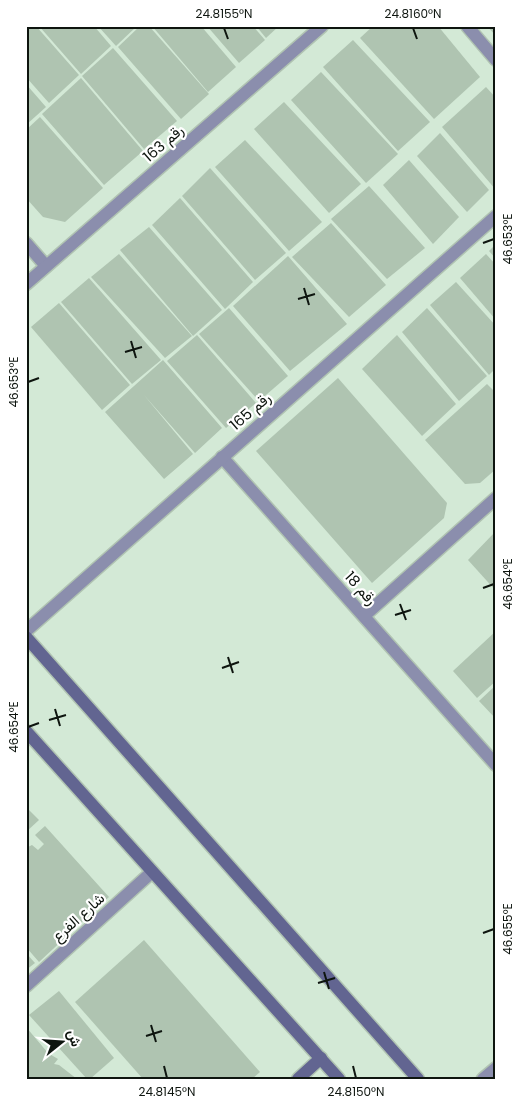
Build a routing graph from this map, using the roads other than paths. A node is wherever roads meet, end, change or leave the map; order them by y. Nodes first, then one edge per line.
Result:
1 (322, 26) edge
2 (467, 26) edge
3 (496, 60) edge
4 (496, 216) edge
5 (26, 242) edge
6 (46, 266) junction
7 (26, 284) edge
8 (222, 457) junction
9 (496, 498) edge
10 (364, 616) junction
11 (26, 631) edge
12 (26, 637) edge
13 (26, 731) edge
14 (496, 765) edge
15 (152, 872) junction
16 (26, 986) edge
17 (321, 1058) junction
18 (496, 1068) edge
19 (298, 1079) edge
20 (339, 1079) edge
21 (418, 1079) edge
22 (483, 1079) edge

1 - 6 street, رقم 163
2 - 3 street
4 - 8 street, رقم 165
5 - 6 street
6 - 7 street, رقم 163
8 - 10 street, رقم 18
8 - 11 street, رقم 165
9 - 10 street
10 - 14 street, رقم 18
12 - 21 street
13 - 15 street
15 - 16 street, شارع الفرع
15 - 17 street
17 - 19 street
17 - 20 street
18 - 22 street

